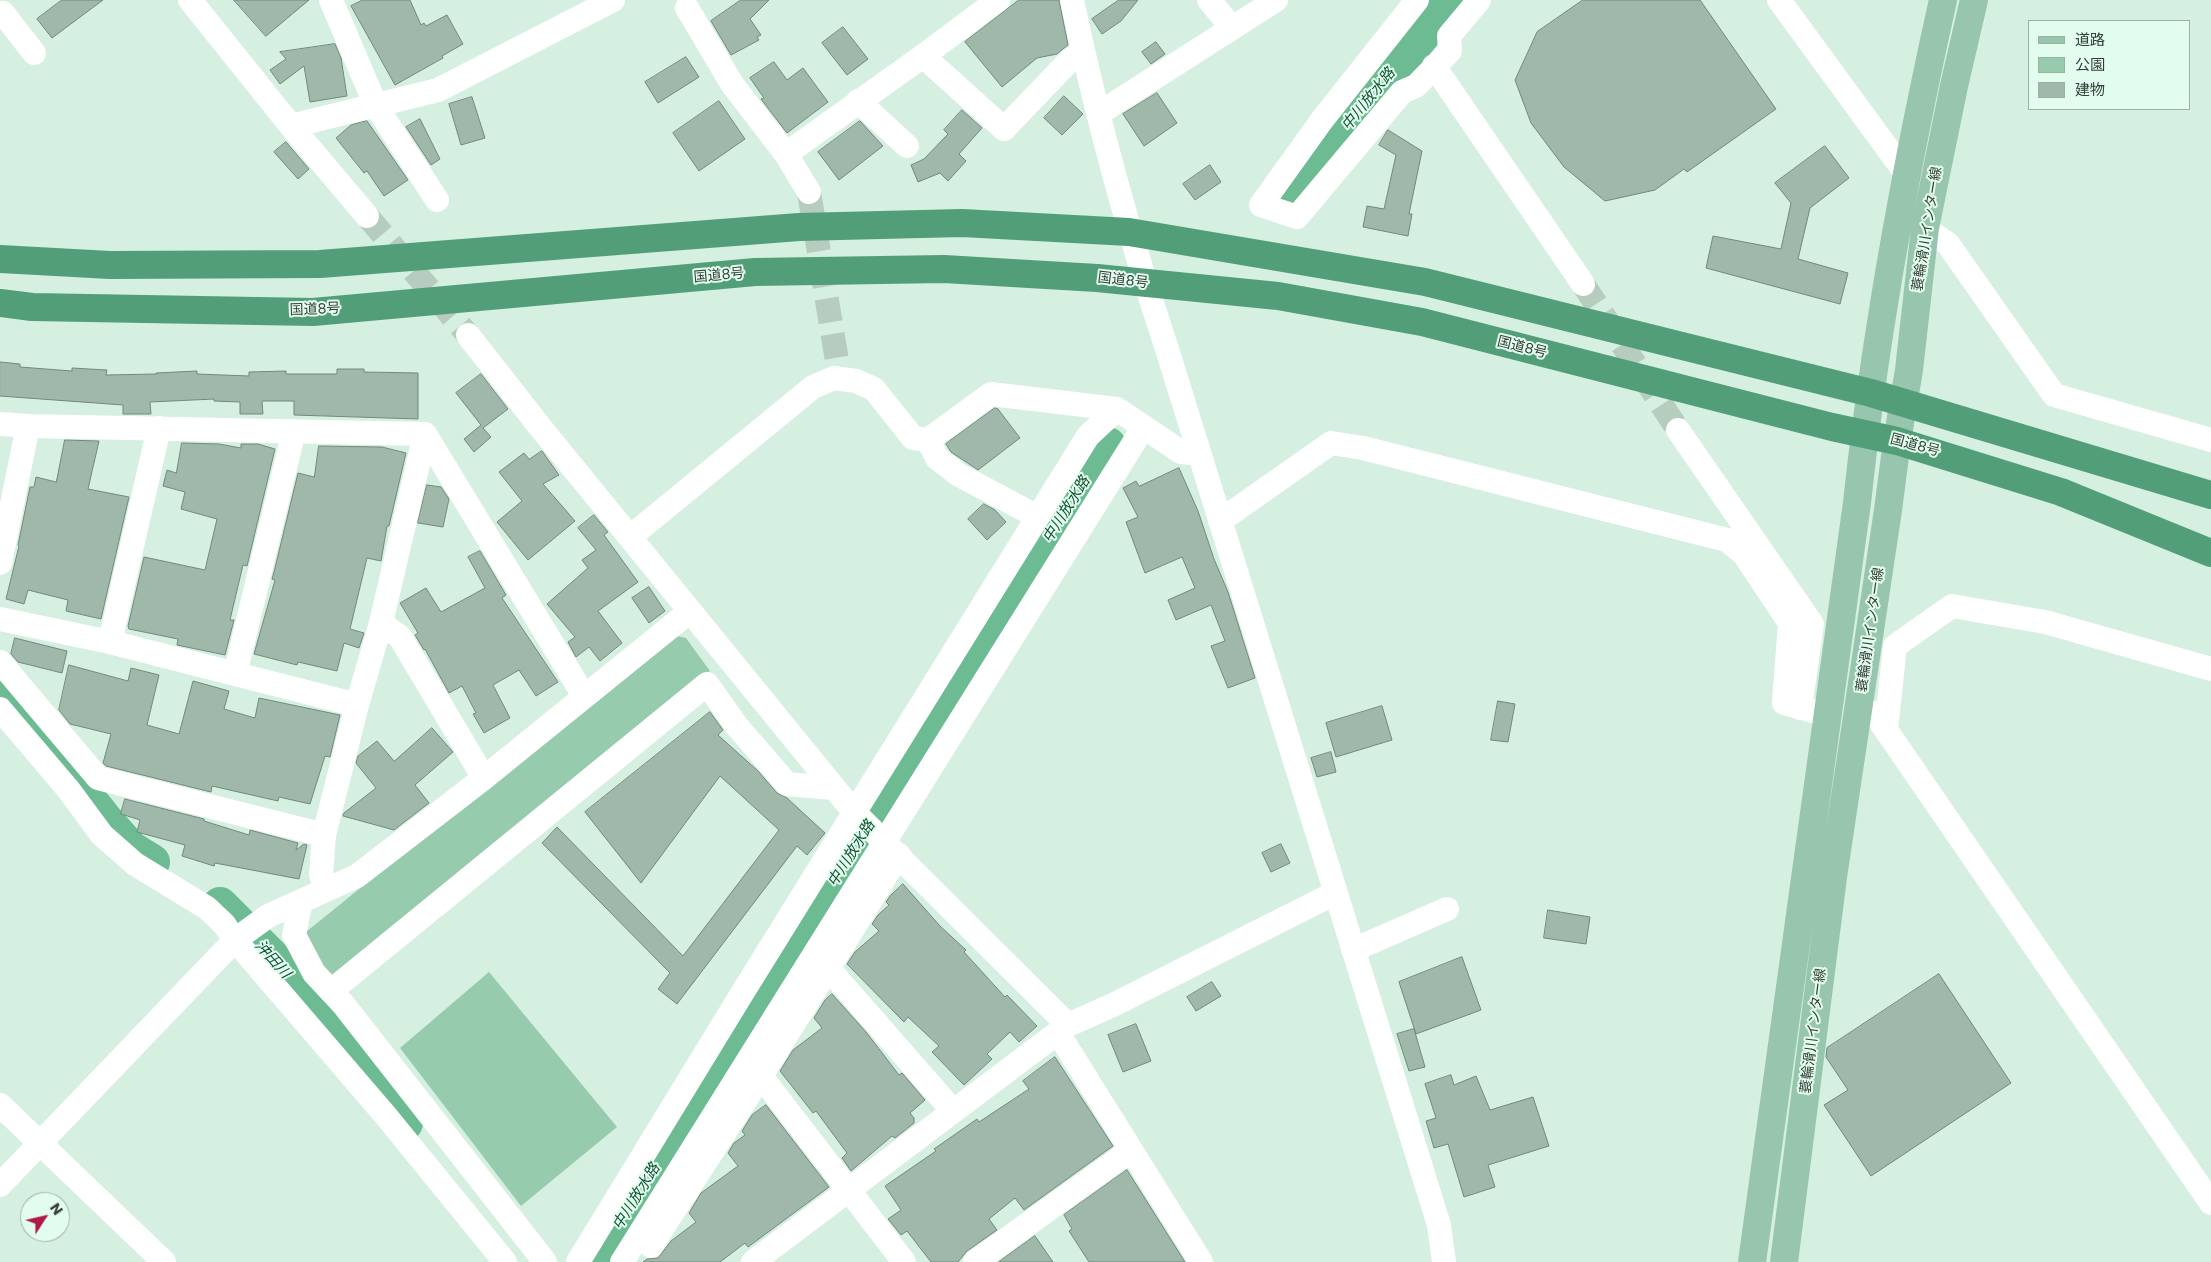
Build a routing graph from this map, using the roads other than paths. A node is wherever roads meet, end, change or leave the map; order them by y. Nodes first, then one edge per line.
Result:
1 (190, 0) edge
2 (331, 0) edge
3 (613, 0) edge
4 (998, 0) edge
5 (1072, 0) edge
6 (1209, 0) edge
7 (1276, 0) edge
8 (1418, 0) edge
9 (1478, 0) edge
10 (1779, 0) edge
11 (1943, 0) edge
12 (1974, 0) edge
13 (691, 3) edge
14 (7, 9) edge
15 (1232, 28) junction
16 (34, 53) dead end
17 (1083, 54) junction
18 (923, 56) junction
19 (1434, 66) junction
20 (858, 101) junction
21 (376, 106) junction
22 (1098, 114) junction
23 (291, 126) junction
24 (907, 146) dead end
25 (786, 154) junction
26 (1907, 175) junction
27 (809, 192) tunnel mouth
28 (437, 200) dead end
29 (367, 216) tunnel mouth
30 (1925, 228) junction
31 (1129, 232) junction
32 (0, 259) edge
33 (1145, 284) junction
34 (1582, 284) tunnel mouth
35 (0, 303) edge
36 (468, 336) tunnel mouth
37 (1871, 393) junction
38 (1903, 403) junction
39 (1117, 409) junction
40 (0, 424) edge
41 (28, 426) junction
42 (159, 428) junction
43 (1143, 428) junction
44 (1678, 430) tunnel mouth
45 (294, 432) junction
46 (425, 434) junction
47 (1865, 434) junction
48 (928, 440) junction
49 (2211, 440) edge
50 (1896, 441) junction
51 (1199, 454) junction
52 (2211, 495) edge
53 (1038, 517) junction
54 (1220, 521) junction
55 (630, 537) junction
56 (2211, 553) edge
57 (0, 563) edge
58 (689, 612) junction
59 (0, 620) edge
60 (381, 623) junction
61 (110, 642) junction
62 (730, 661) junction
63 (0, 662) edge
64 (2211, 669) edge
65 (235, 674) junction
66 (706, 684) junction
67 (584, 696) junction
68 (357, 705) junction
69 (1800, 708) junction
70 (0, 709) edge
71 (1859, 710) junction
72 (1827, 715) junction
73 (1886, 730) junction
74 (484, 778) junction
75 (834, 788) junction
76 (856, 815) junction
77 (324, 835) junction
78 (887, 843) junction
79 (326, 890) junction
80 (1335, 893) junction
81 (301, 901) junction
82 (1447, 909) dead end
83 (235, 940) junction
84 (1353, 950) junction
85 (828, 968) junction
86 (331, 991) junction
87 (1063, 1029) junction
88 (761, 1076) junction
89 (0, 1105) edge
90 (953, 1111) junction
91 (40, 1143) junction
92 (1130, 1151) junction
93 (0, 1185) edge
94 (849, 1188) junction
95 (2211, 1203) edge
96 (518, 1226) junction
97 (490, 1244) junction
98 (1447, 1260) edge
99 (164, 1262) edge
100 (505, 1262) edge
101 (545, 1262) edge
102 (578, 1262) edge
103 (622, 1262) edge
104 (641, 1262) edge
105 (753, 1262) edge
106 (904, 1262) edge
107 (975, 1262) edge
108 (1201, 1262) edge
109 (1752, 1262) edge
110 (1784, 1262) edge

1 - 23 street
2 - 21 street
3 - 21 street
4 - 18 street
5 - 17 street
6 - 15 street
7 - 15 street
8 - 19 street
9 - 19 street
10 - 26 street
11 - 26 main road, 蓑輪滑川インター線
12 - 30 main road, 蓑輪滑川インター線
13 - 25 street
14 - 16 street
15 - 22 street
17 - 18 street
17 - 22 street
18 - 20 street
19 - 34 street
20 - 24 street
20 - 25 street
21 - 23 street
21 - 28 street
22 - 31 street
23 - 29 street
25 - 27 street
26 - 37 main road, 蓑輪滑川インター線
30 - 38 main road, 蓑輪滑川インター線
30 - 49 street
31 - 32 highway
31 - 33 street
31 - 37 highway
33 - 35 highway, 国道8号
33 - 47 highway, 国道8号
33 - 51 street
36 - 55 street
37 - 38 highway
37 - 47 main road, 蓑輪滑川インター線
38 - 50 main road, 蓑輪滑川インター線
38 - 52 highway
39 - 43 street
39 - 48 street
39 - 53 street
40 - 41 street
41 - 42 street
41 - 57 street
42 - 45 street
42 - 61 street
43 - 51 street
43 - 78 street
44 - 69 street
45 - 46 street
45 - 65 street
46 - 60 street
46 - 67 street
47 - 50 highway, 国道8号
47 - 72 main road, 蓑輪滑川インター線
48 - 53 street
48 - 55 street
50 - 56 highway, 国道8号
50 - 71 main road, 蓑輪滑川インター線
51 - 54 street
53 - 76 street
54 - 69 street
54 - 80 street
55 - 58 street
58 - 62 street
58 - 67 street
59 - 61 street
60 - 68 street
60 - 74 street
61 - 65 street
62 - 66 street
62 - 75 street
63 - 77 street
64 - 73 street
65 - 68 street
66 - 75 street
66 - 86 street
67 - 74 street
68 - 77 street
69 - 72 street
70 - 83 street
71 - 73 street
71 - 110 main road, 蓑輪滑川インター線
72 - 109 main road, 蓑輪滑川インター線
73 - 95 street
74 - 79 street
75 - 76 street
76 - 78 street
76 - 102 street
77 - 79 street
78 - 85 street
78 - 87 street
78 - 103 street
79 - 81 street
80 - 84 street
80 - 87 street
81 - 83 street
81 - 86 street
82 - 84 street
83 - 91 street
83 - 97 street
84 - 98 street
85 - 88 street
85 - 90 street
86 - 96 street
87 - 90 street
87 - 92 street
88 - 94 street
88 - 104 street
89 - 91 street
90 - 94 street
91 - 93 street
91 - 99 street
92 - 107 street
92 - 108 street
94 - 105 street
94 - 106 street
96 - 97 street
96 - 101 street
97 - 100 street

